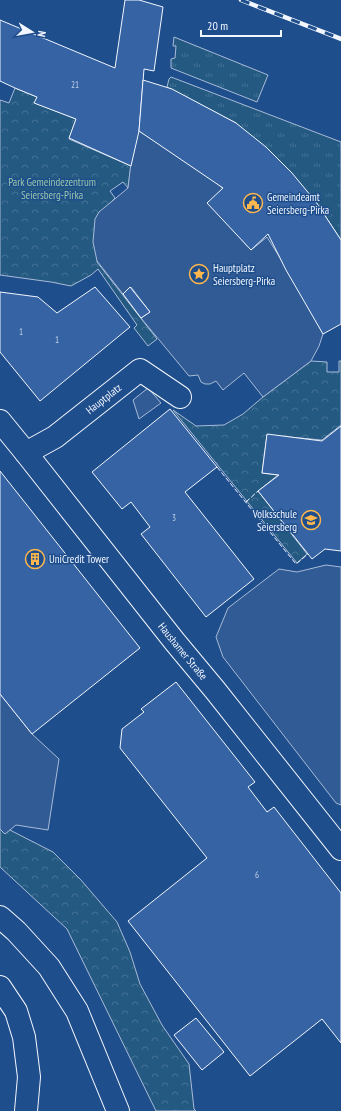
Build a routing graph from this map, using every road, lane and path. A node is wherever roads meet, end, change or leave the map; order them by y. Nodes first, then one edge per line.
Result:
1 (180, 397) dead end
2 (0, 421) edge
3 (26, 453) junction
4 (341, 849) edge
5 (0, 917) edge
6 (0, 988) edge
7 (26, 1111) edge
8 (118, 1111) edge

1 - 3 main road, Hauptplatz
2 - 3 main road, Haushamer Straße
3 - 4 main road, Haushamer Straße
5 - 8 main road
6 - 7 main road

